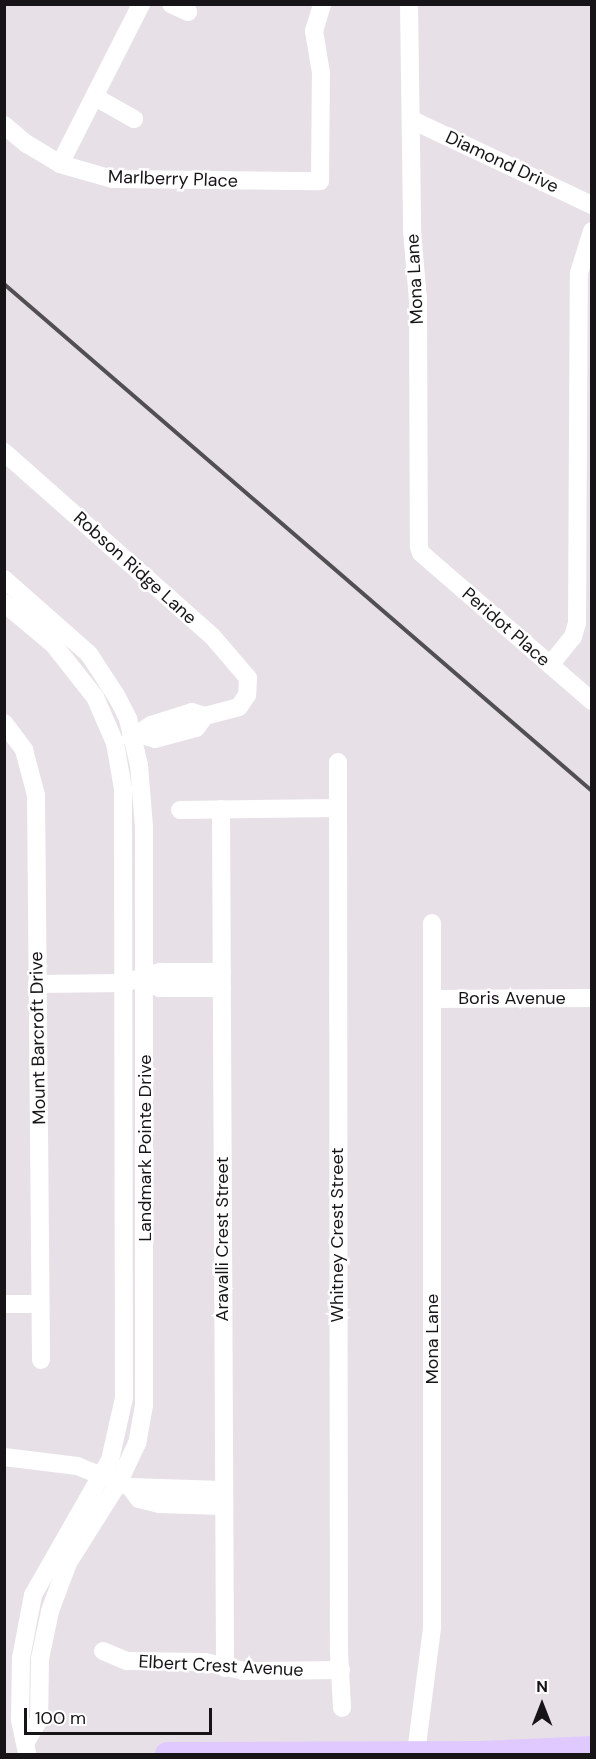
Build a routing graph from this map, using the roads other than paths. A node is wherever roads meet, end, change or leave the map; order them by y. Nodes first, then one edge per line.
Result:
1 (141, 4) edge
2 (171, 4) edge
3 (322, 4) edge
4 (409, 4) edge
5 (188, 12) dead end
6 (94, 98) junction
7 (134, 119) dead end
8 (412, 120) junction
9 (4, 125) edge
10 (60, 164) junction
11 (591, 205) edge
12 (591, 231) edge
13 (4, 452) edge
14 (421, 554) joint
15 (4, 579) edge
16 (4, 603) edge
17 (550, 665) junction
18 (591, 701) edge
19 (4, 723) edge
20 (138, 736) junction
21 (115, 743) junction
22 (338, 762) dead end
23 (337, 808) junction
24 (221, 809) junction
25 (180, 810) dead end
26 (432, 923) dead end
27 (144, 980) junction
28 (222, 980) junction
29 (124, 983) junction
30 (37, 984) junction
31 (591, 998) edge
32 (433, 999) junction
33 (4, 1304) edge
34 (40, 1304) junction
35 (41, 1360) dead end
36 (4, 1456) edge
37 (117, 1481) junction
38 (222, 1498) junction
39 (103, 1651) dead end
40 (225, 1668) junction
41 (341, 1670) junction
42 (342, 1708) dead end
43 (27, 1748) edge
44 (591, 1748) edge
45 (416, 1754) edge
46 (481, 1754) edge
47 (166, 1755) edge

1 - 6 street
2 - 5 street
3 - 10 street, Marlberry Place
4 - 8 street, Mona Lane
6 - 7 street
6 - 10 street
8 - 11 street, Diamond Drive
8 - 14 street, Mona Lane
9 - 10 street, Marlberry Place
12 - 17 street
13 - 20 street, Robson Ridge Lane
14 - 17 street, Peridot Place
15 - 20 street, Landmark Pointe Drive
16 - 21 street, Landmark Pointe Drive
17 - 18 street, Peridot Place
19 - 30 street, Mount Barcroft Drive
20 - 21 street
20 - 27 street, Landmark Pointe Drive
21 - 29 street, Landmark Pointe Drive
22 - 23 street, Whitney Crest Street
23 - 24 street
23 - 41 street, Whitney Crest Street
24 - 25 street
24 - 28 street, Aravalli Crest Street
26 - 32 street, Mona Lane
27 - 28 street
27 - 29 street
27 - 37 street, Landmark Pointe Drive
28 - 38 street, Aravalli Crest Street
29 - 30 street
29 - 37 street, Landmark Pointe Drive
30 - 34 street, Mount Barcroft Drive
31 - 32 street, Boris Avenue
32 - 45 street, Mona Lane
33 - 34 street
34 - 35 street, Mount Barcroft Drive
36 - 37 street
37 - 38 street
37 - 43 street, Landmark Pointe Drive
38 - 40 street, Aravalli Crest Street
39 - 40 street, Elbert Crest Avenue
40 - 41 street, Elbert Crest Avenue
41 - 42 street, Whitney Crest Street
44 - 46 main road
45 - 46 main road
45 - 47 main road

